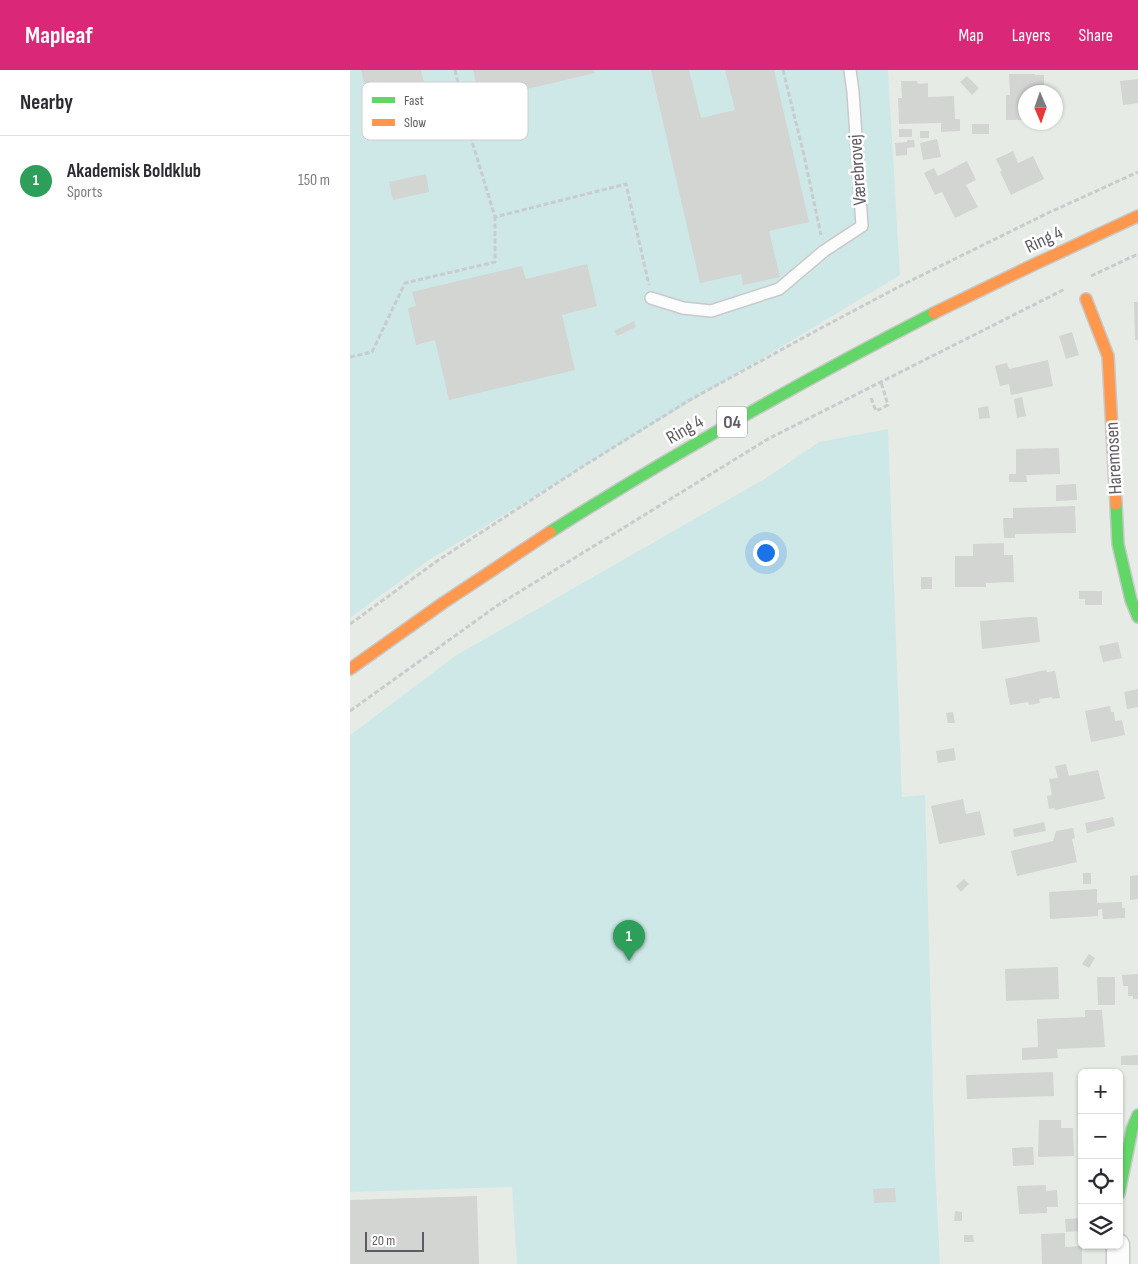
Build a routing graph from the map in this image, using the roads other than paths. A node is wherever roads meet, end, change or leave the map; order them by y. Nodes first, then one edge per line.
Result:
1 (850, 70) edge
2 (1138, 216) edge
3 (651, 298) road end
4 (1086, 299) dead end
5 (1138, 617) edge
6 (350, 669) edge
7 (1138, 1115) edge
8 (1123, 1174) edge
9 (1118, 1249) edge
10 (1118, 1264) edge

1 - 3 lane, Værebrovej
2 - 6 main road, Ring 4 / O4
4 - 5 main road, Haremosen
7 - 8 main road
9 - 10 street

